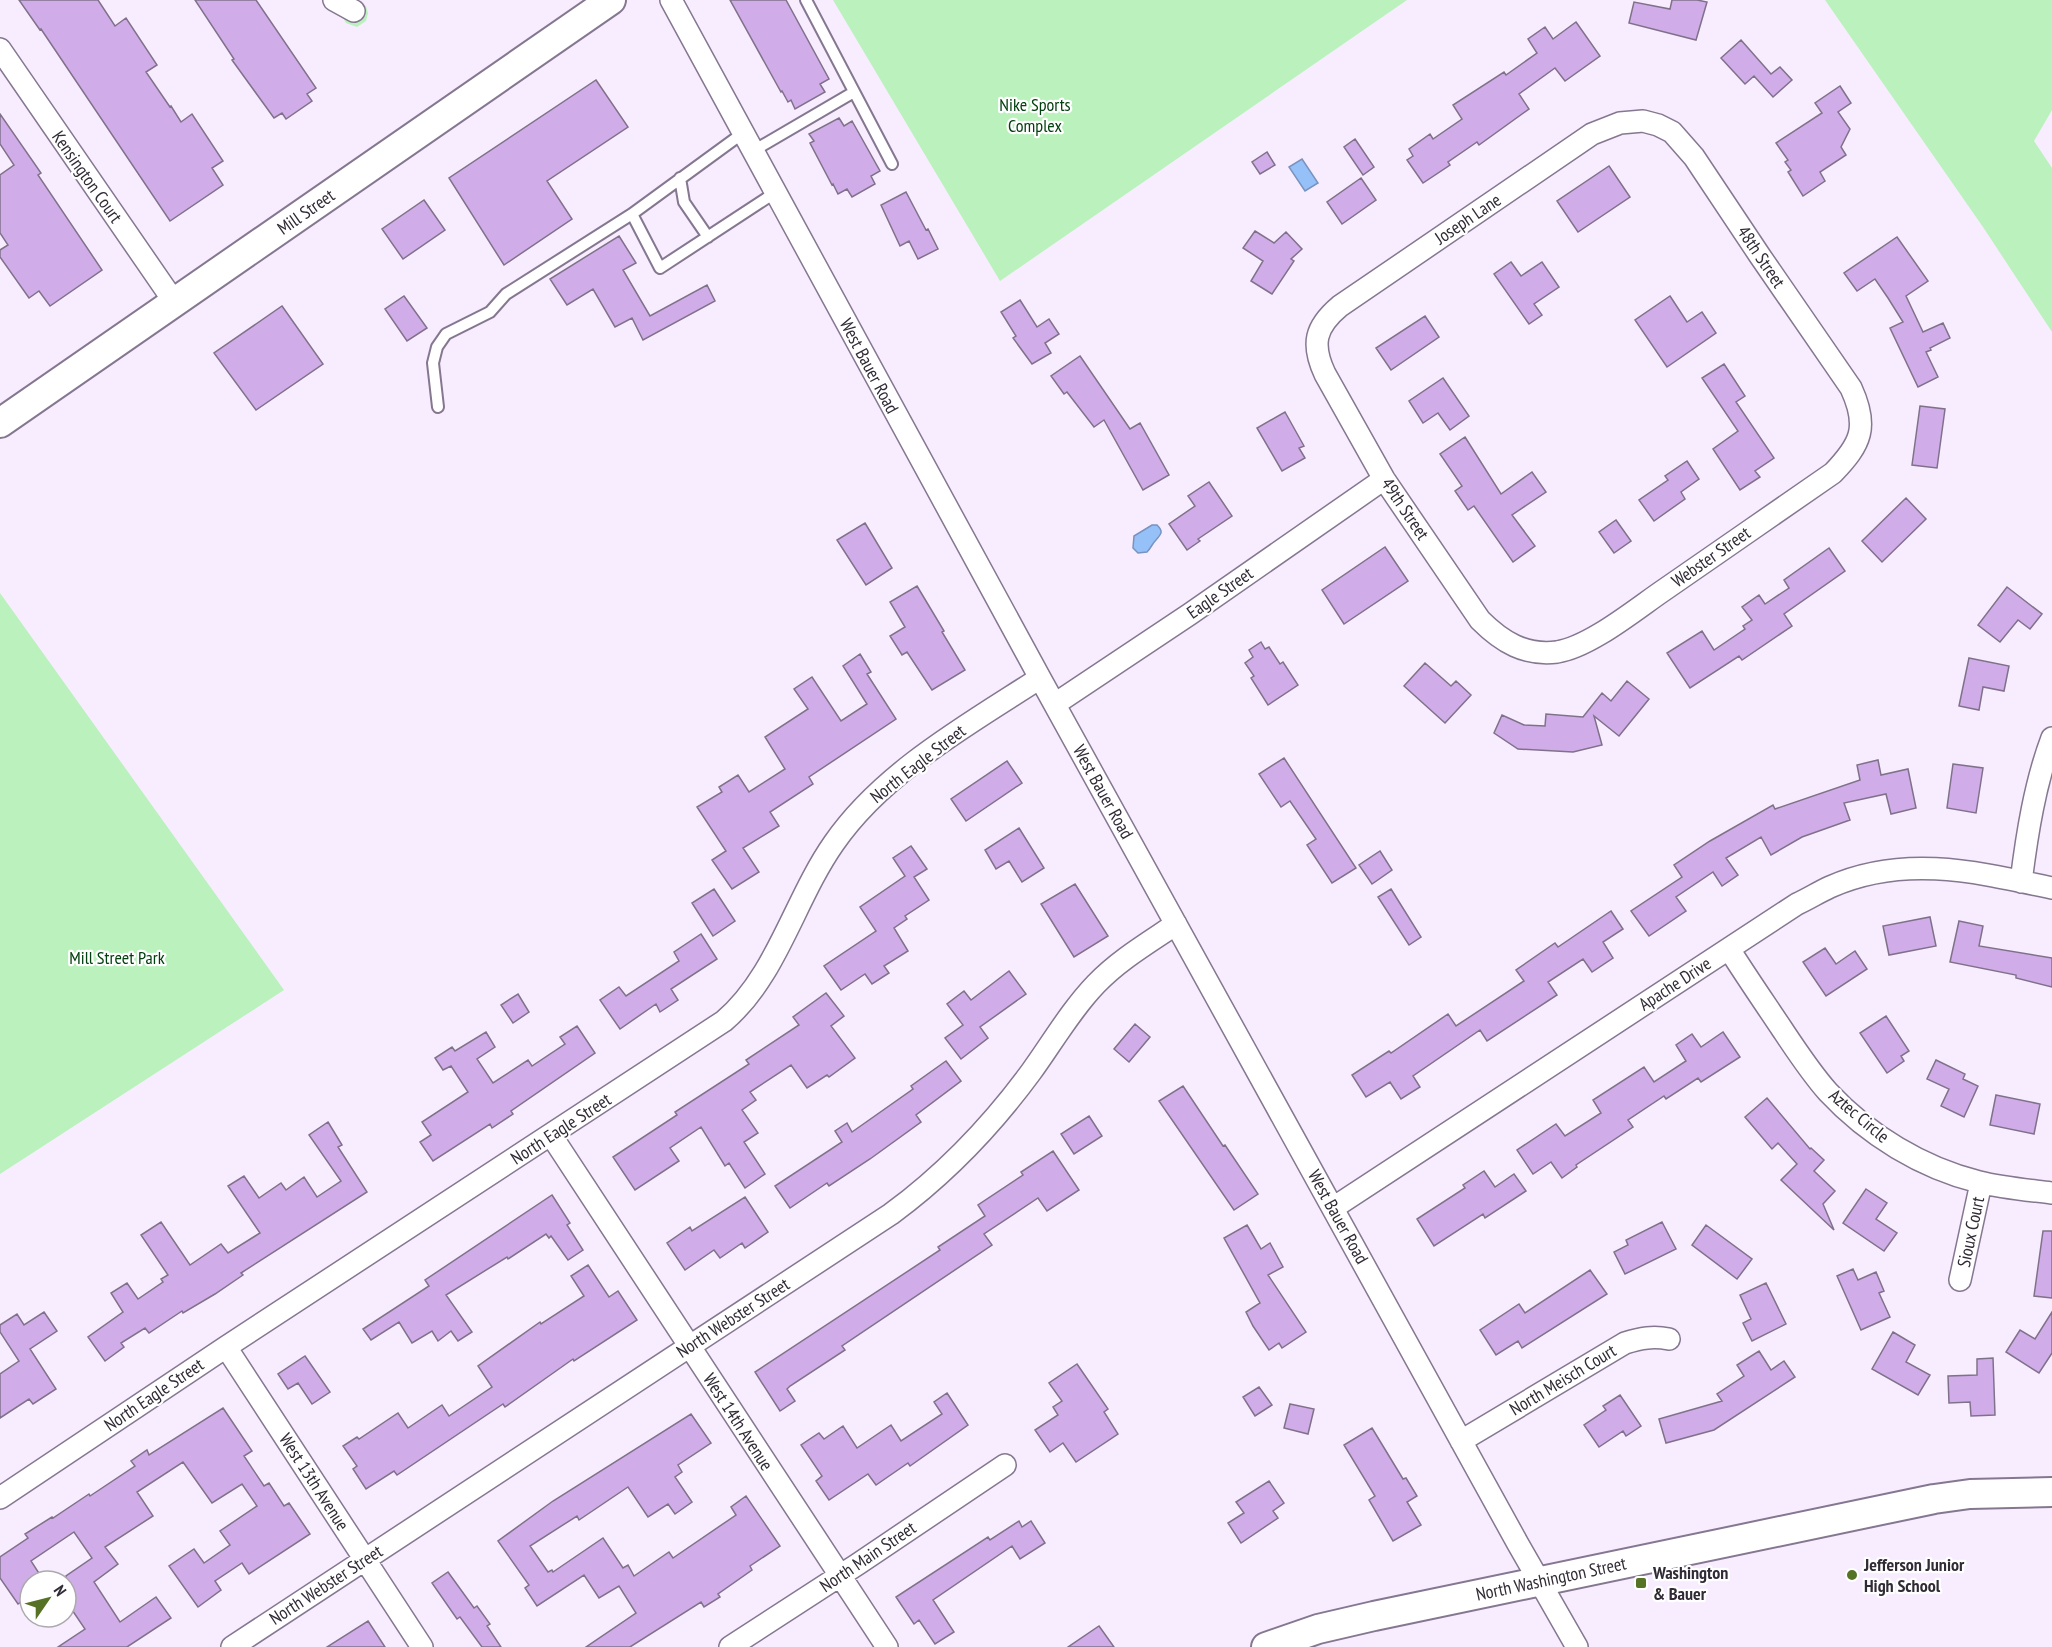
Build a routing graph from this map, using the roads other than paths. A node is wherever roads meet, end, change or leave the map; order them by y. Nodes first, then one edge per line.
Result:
1 (334, 0) edge
2 (610, 0) edge
3 (671, 0) edge
4 (806, 0) edge
5 (354, 11) dead end
6 (0, 50) edge
7 (854, 92) junction
8 (1631, 121) joint
9 (748, 142) junction
10 (892, 164) dead end
11 (680, 178) junction
12 (776, 192) junction
13 (632, 214) junction
14 (708, 237) junction
15 (175, 303) junction
16 (1318, 335) joint
17 (438, 408) dead end
18 (0, 423) edge
19 (1861, 425) joint
20 (1384, 479) junction
21 (1533, 651) joint
22 (1040, 678) junction
23 (1055, 704) junction
24 (2052, 738) edge
25 (2021, 882) junction
26 (2052, 888) edge
27 (1176, 924) junction
28 (1729, 949) junction
29 (551, 1136) junction
30 (1981, 1183) junction
31 (2052, 1193) edge
32 (1333, 1208) junction
33 (1960, 1280) dead end
34 (1669, 1339) dead end
35 (226, 1347) junction
36 (689, 1347) junction
37 (1461, 1441) junction
38 (1005, 1465) dead end
39 (2052, 1492) edge
40 (0, 1498) edge
41 (365, 1560) junction
42 (840, 1576) junction
43 (1539, 1581) junction
44 (232, 1647) edge
45 (422, 1647) edge
46 (730, 1647) edge
47 (887, 1647) edge
48 (1266, 1647) edge
49 (1577, 1647) edge

1 - 5 street
2 - 15 main road, Mill Street
3 - 9 street, West Bauer Road
4 - 7 lane
6 - 15 street, Kensington Court
7 - 9 lane
7 - 10 lane
8 - 16 street, Joseph Lane
8 - 19 street, 48th Street
9 - 11 lane
9 - 12 street, West Bauer Road
11 - 13 lane
11 - 14 lane
12 - 14 lane
12 - 22 street, West Bauer Road
13 - 14 lane
13 - 17 lane
15 - 18 main road, Mill Street
16 - 20 street, 49th Street
19 - 21 street, Webster Street
20 - 21 street, 49th Street
20 - 23 street, Eagle Street
22 - 23 street, West Bauer Road
22 - 29 street, North Eagle Street
23 - 27 street, West Bauer Road
24 - 25 street
25 - 26 street, Apache Drive
25 - 28 street, Apache Drive
27 - 32 street, West Bauer Road
27 - 36 street, North Webster Street
28 - 30 street, Aztec Circle
28 - 32 street, Apache Drive
29 - 35 street, North Eagle Street
29 - 36 street, West 14th Avenue
30 - 31 street, Aztec Circle
30 - 33 street, Sioux Court
32 - 37 street, West Bauer Road
34 - 37 street, North Meisch Court
35 - 40 street, North Eagle Street
35 - 41 street, West 13th Avenue
36 - 41 street, North Webster Street
36 - 42 street, West 14th Avenue
37 - 43 street, West Bauer Road
38 - 42 street, North Main Street
39 - 43 main road, North Washington Street
41 - 44 street, North Webster Street
41 - 45 street, West 13th Avenue
42 - 46 street, North Main Street
42 - 47 street, West 14th Avenue
43 - 48 main road, North Washington Street
43 - 49 street, West Bauer Road

